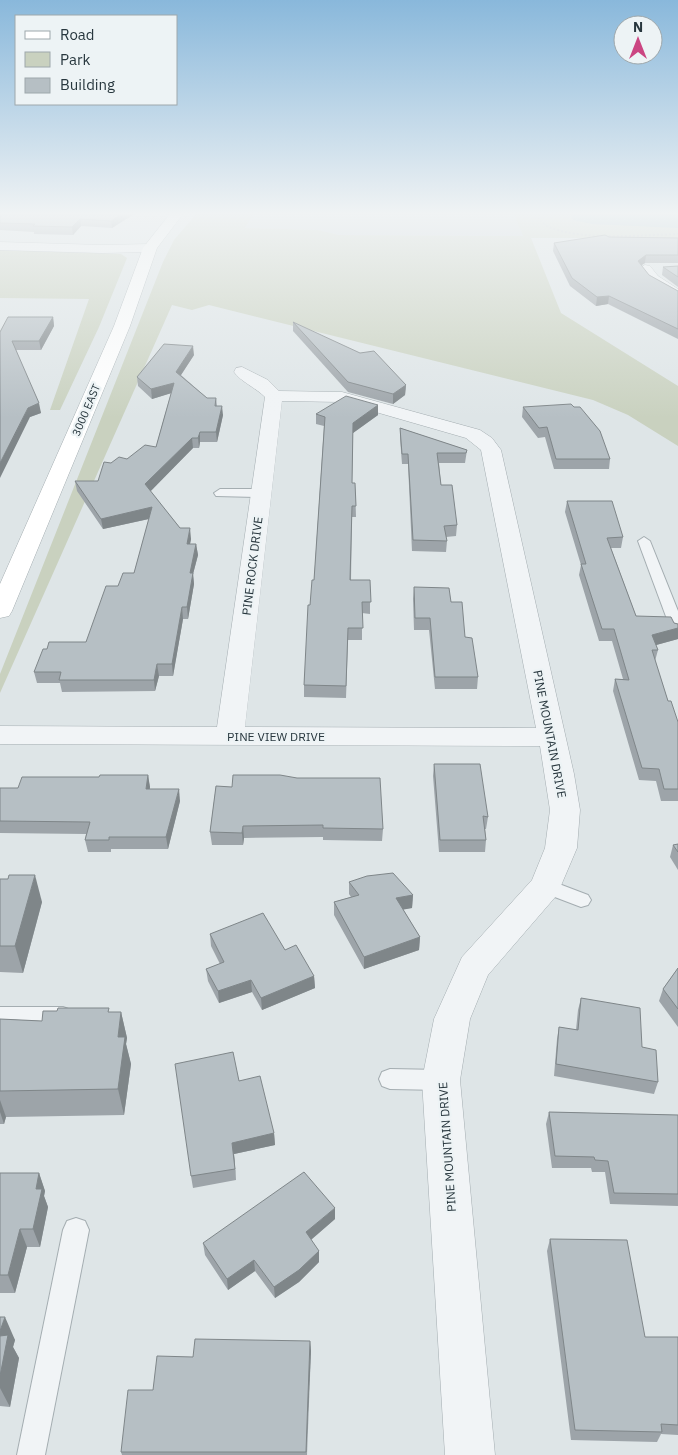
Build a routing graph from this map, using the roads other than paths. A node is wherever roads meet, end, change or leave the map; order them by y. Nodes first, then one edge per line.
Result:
1 (138, 282) edge
2 (658, 282) edge
3 (678, 295) edge
4 (242, 372) dead end
5 (274, 396) junction
6 (220, 493) dead end
7 (261, 493) junction
8 (644, 541) dead end
9 (2, 602) edge
10 (678, 630) edge
11 (0, 735) edge
12 (230, 736) junction
13 (552, 737) junction
14 (546, 886) junction
15 (581, 900) dead end
16 (0, 1016) edge
17 (80, 1016) edge
18 (390, 1079) dead end
19 (441, 1080) junction
20 (76, 1230) dead end
21 (31, 1455) edge
22 (470, 1455) edge

1 - 9 main road, 3000 EAST
2 - 3 street
4 - 5 street
5 - 7 street, PINE ROCK DRIVE
5 - 13 street, PINE MOUNTAIN DRIVE
6 - 7 lane
7 - 12 street, PINE ROCK DRIVE
8 - 10 lane
11 - 12 street, PINE VIEW DRIVE
12 - 13 street, PINE VIEW DRIVE
13 - 14 street, PINE MOUNTAIN DRIVE
14 - 15 lane
14 - 19 street, PINE MOUNTAIN DRIVE
16 - 17 lane
18 - 19 lane
19 - 22 street, PINE MOUNTAIN DRIVE
20 - 21 lane

